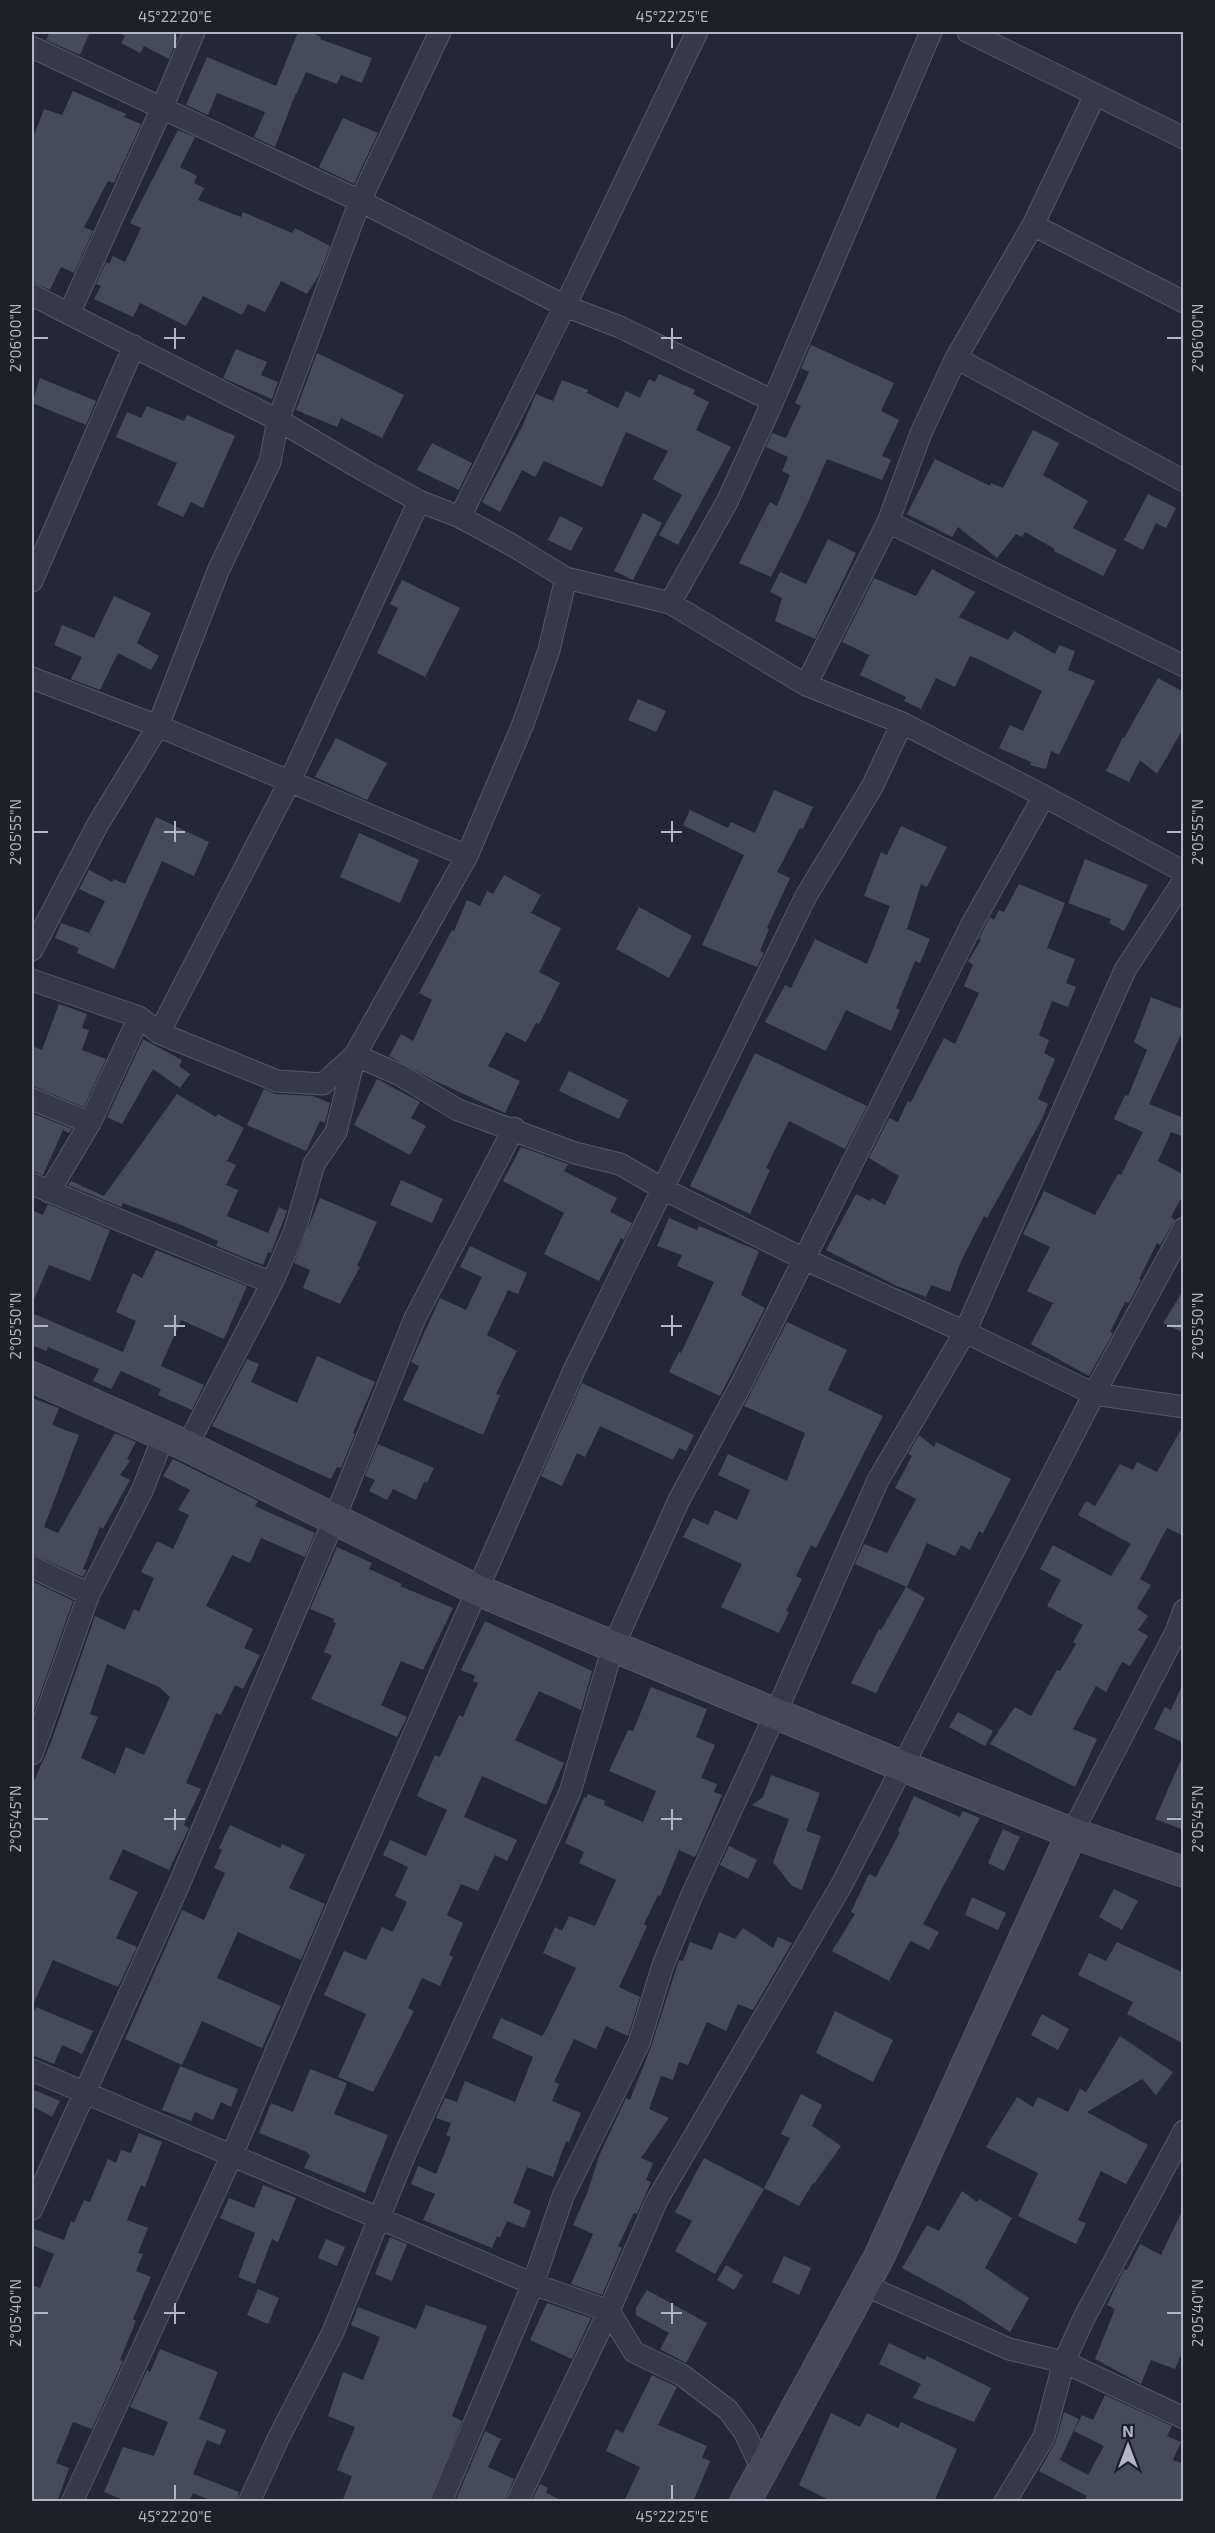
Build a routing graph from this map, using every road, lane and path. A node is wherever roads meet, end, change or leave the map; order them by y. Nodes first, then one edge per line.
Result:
1 (194, 32) edge
2 (440, 32) edge
3 (697, 32) edge
4 (931, 32) edge
5 (968, 32) edge
6 (32, 47) edge
7 (1095, 94) junction
8 (161, 110) junction
9 (1184, 138) edge
10 (360, 201) junction
11 (1033, 225) junction
12 (32, 295) edge
13 (1184, 302) edge
14 (565, 306) junction
15 (69, 314) junction
16 (134, 346) junction
17 (956, 358) junction
18 (773, 401) junction
19 (278, 420) junction
20 (1184, 481) edge
21 (419, 501) junction
22 (460, 517) junction
23 (888, 522) junction
24 (566, 578) junction
25 (32, 581) edge
26 (670, 603) junction
27 (1184, 666) edge
28 (32, 678) edge
29 (806, 685) junction
30 (902, 723) junction
31 (158, 726) junction
32 (290, 781) junction
33 (1044, 796) junction
34 (467, 856) junction
35 (1184, 872) edge
36 (1184, 880) edge
37 (32, 950) edge
38 (32, 980) edge
39 (139, 1017) junction
40 (159, 1033) junction
41 (355, 1055) junction
42 (32, 1099) edge
43 (90, 1123) junction
44 (513, 1128) junction
45 (40, 1188) edge
46 (663, 1189) junction
47 (1184, 1228) edge
48 (804, 1259) junction
49 (272, 1283) junction
50 (965, 1332) junction
51 (32, 1377) edge
52 (1094, 1394) junction
53 (1184, 1407) edge
54 (176, 1440) junction
55 (334, 1520) junction
56 (32, 1567) edge
57 (477, 1590) junction
58 (89, 1594) junction
59 (1184, 1610) edge
60 (613, 1647) junction
61 (775, 1715) junction
62 (32, 1754) edge
63 (902, 1766) junction
64 (1072, 1833) junction
65 (1184, 1872) edge
66 (32, 2070) edge
67 (84, 2093) junction
68 (1184, 2131) edge
69 (232, 2155) junction
70 (32, 2209) edge
71 (379, 2218) junction
72 (533, 2284) junction
73 (864, 2285) junction
74 (609, 2311) junction
75 (1064, 2362) junction
76 (1184, 2418) edge
77 (762, 2469) junction
78 (72, 2502) edge
79 (249, 2502) edge
80 (441, 2502) edge
81 (517, 2502) edge
82 (745, 2502) edge
83 (1005, 2502) edge

1 - 8 street
2 - 10 street
3 - 14 street
4 - 18 street
5 - 7 street
6 - 8 street
7 - 9 street
7 - 11 street
8 - 10 street
8 - 15 street
10 - 14 street
10 - 19 street
11 - 13 street
11 - 17 street
12 - 15 street
14 - 18 street
14 - 22 street
15 - 16 street
16 - 19 street
16 - 25 street
17 - 20 street
17 - 23 street
18 - 26 street
19 - 21 street
19 - 31 street
21 - 22 street
21 - 32 street
22 - 24 street
23 - 27 street
23 - 29 street
24 - 26 street
24 - 34 street
26 - 29 street
28 - 31 street
29 - 30 street
30 - 33 street
30 - 46 street
31 - 32 street
31 - 37 street
32 - 34 street
32 - 40 street
33 - 35 street
33 - 48 street
34 - 41 street
36 - 50 street
38 - 39 street
39 - 40 street
39 - 43 street
40 - 41 street
41 - 44 street
41 - 49 street
42 - 43 street
43 - 45 street
44 - 46 street
44 - 55 street
45 - 49 street
46 - 48 street
46 - 57 street
47 - 52 street
48 - 50 street
48 - 60 street
49 - 54 street
50 - 52 street
50 - 61 street
51 - 54 street
52 - 53 street
52 - 63 street
54 - 55 street
54 - 58 street
55 - 57 street
55 - 67 street
56 - 58 street
57 - 60 street
57 - 69 street
58 - 62 street
59 - 64 street
60 - 61 street
60 - 71 street
61 - 63 street
61 - 72 street
63 - 64 street
63 - 74 street
64 - 65 street
64 - 73 street
66 - 67 street
67 - 69 street
67 - 70 street
68 - 75 street
69 - 71 street
69 - 78 street
71 - 72 street
71 - 79 street
72 - 74 street
72 - 80 street
73 - 75 street
73 - 77 street
74 - 77 street
74 - 81 street
75 - 76 street
75 - 83 street
77 - 82 street

